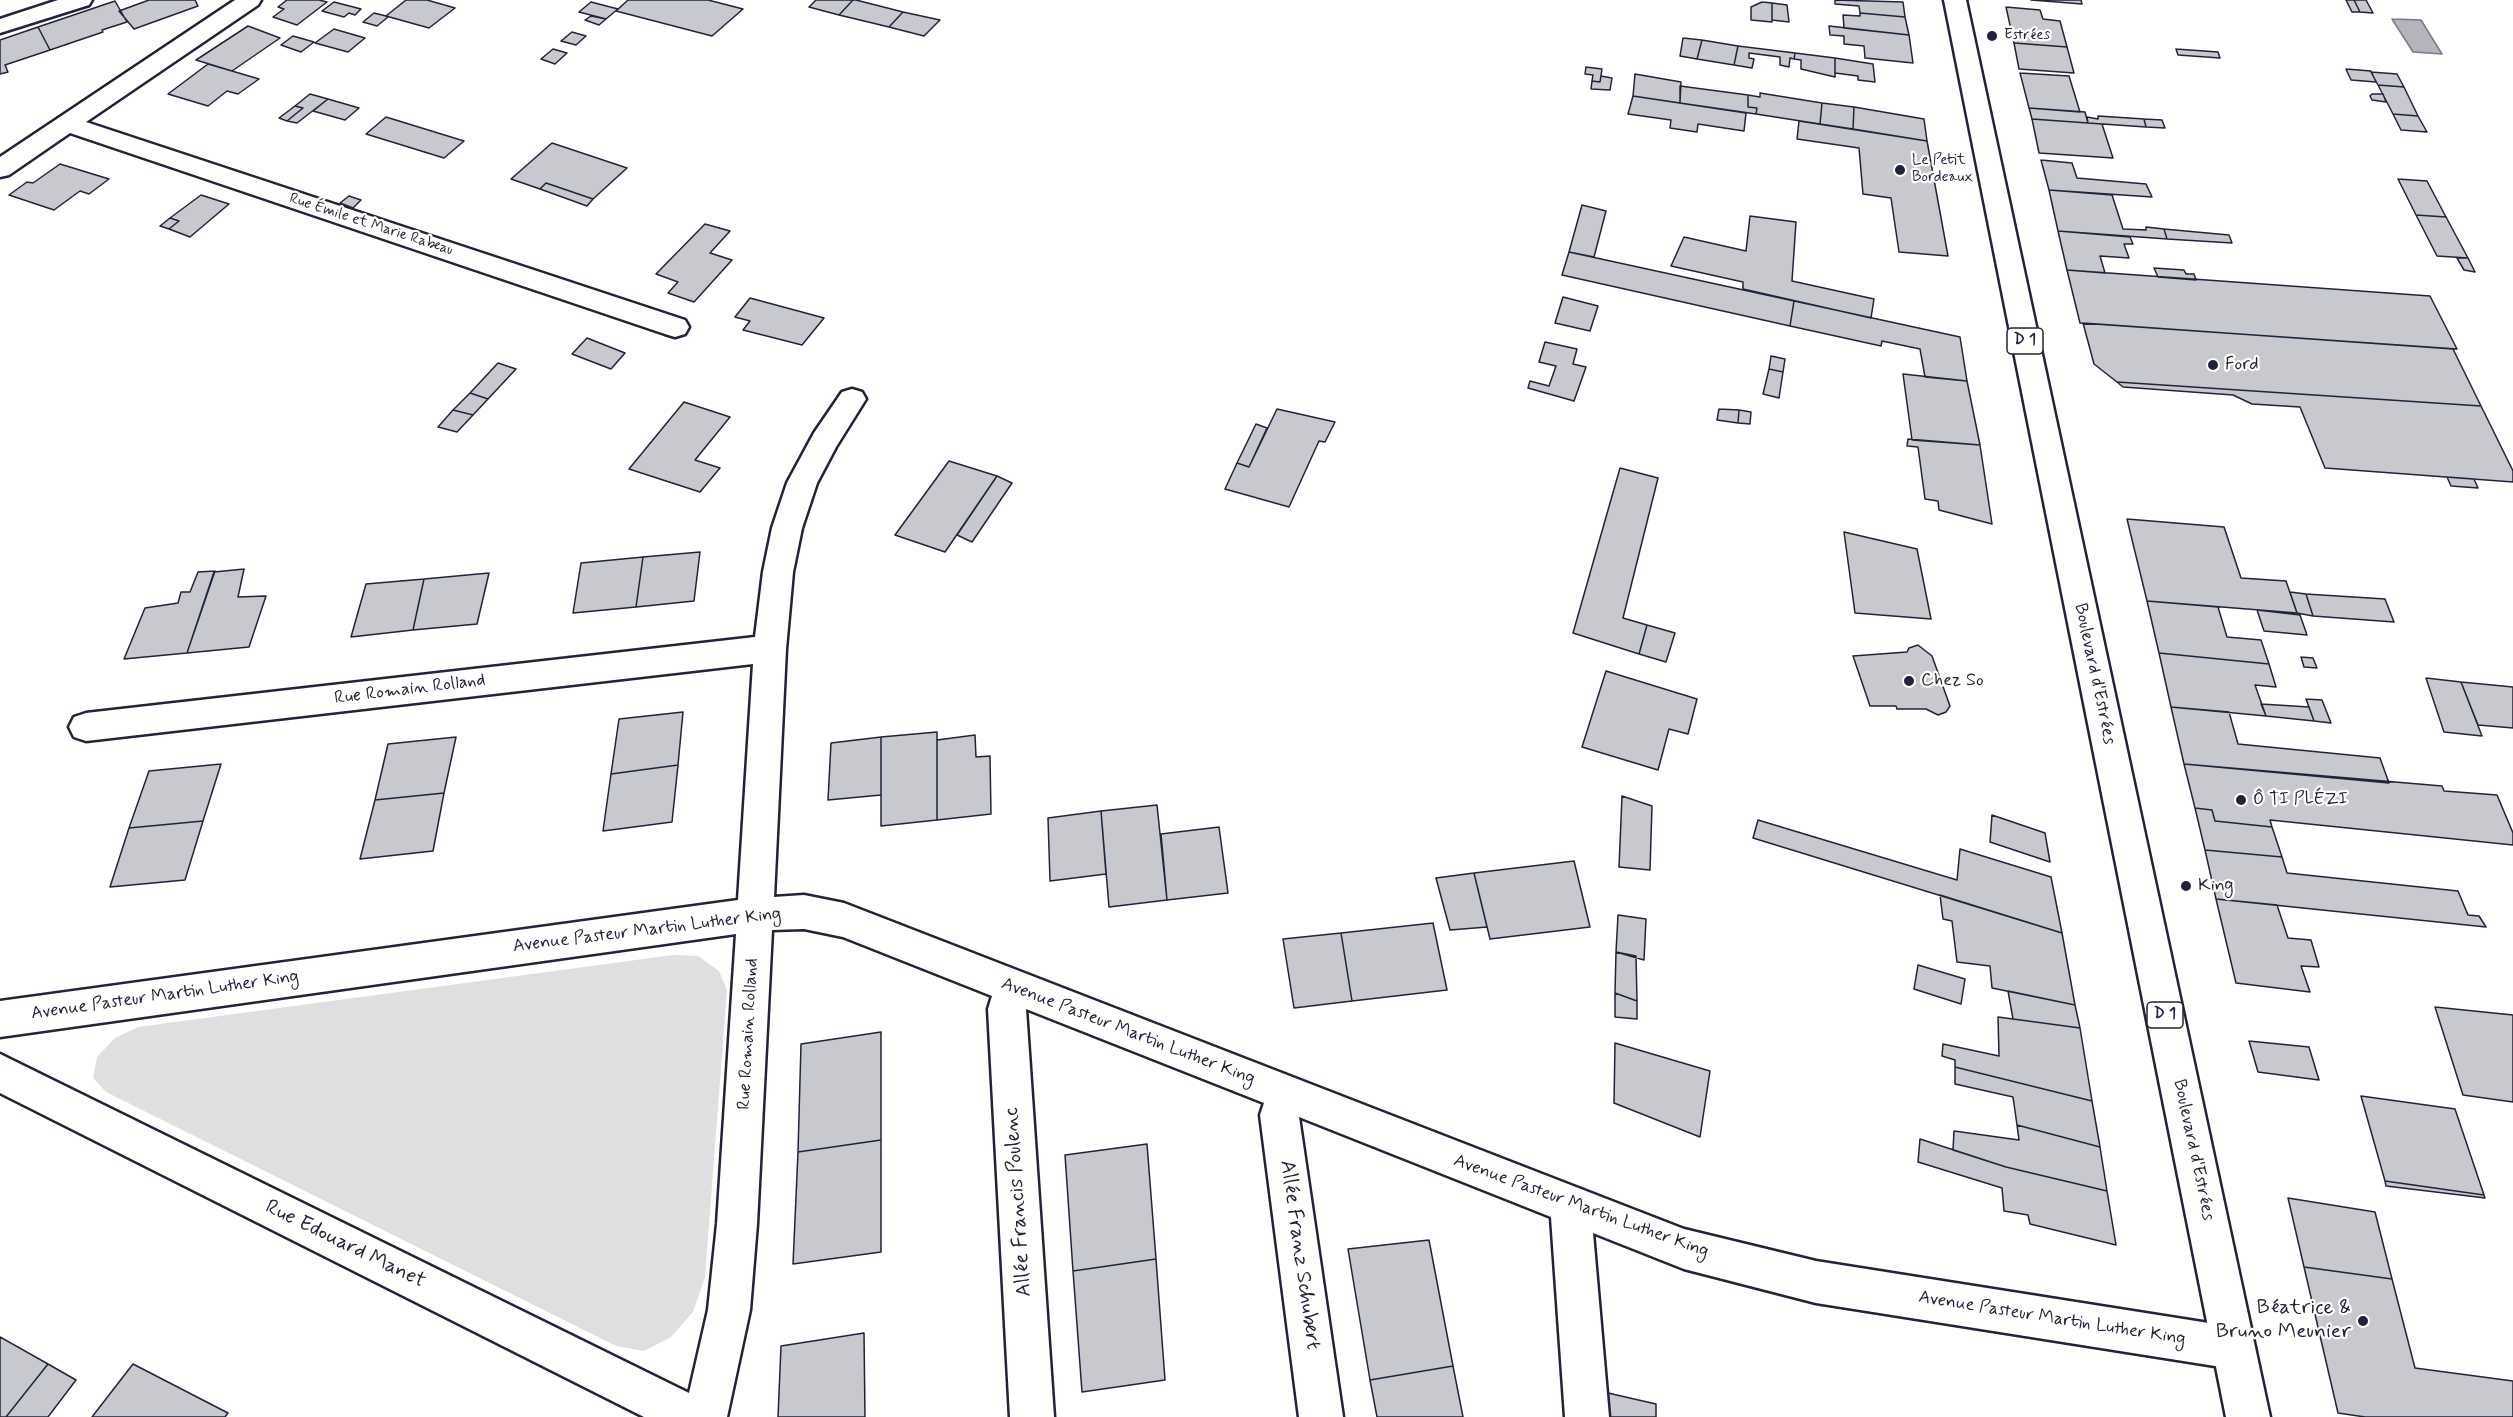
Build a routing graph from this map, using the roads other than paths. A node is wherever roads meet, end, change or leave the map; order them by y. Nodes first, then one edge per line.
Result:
1 (81, 0) edge
2 (250, 0) edge
3 (1955, 0) edge
4 (0, 26) edge
5 (67, 124) junction
6 (0, 169) edge
7 (675, 327) dead end
8 (852, 399) dead end
9 (770, 649) junction
10 (86, 727) dead end
11 (756, 914) junction
12 (1013, 988) junction
13 (0, 1018) edge
14 (0, 1073) edge
15 (1287, 1093) junction
16 (1570, 1206) junction
17 (2234, 1348) junction
18 (690, 1417) edge
19 (705, 1417) edge
20 (1032, 1417) edge
21 (1321, 1417) edge
22 (1587, 1417) edge
23 (2248, 1417) edge

1 - 4 street
2 - 5 street
3 - 17 street, Boulevard d'Estrées / D 1
5 - 6 street
5 - 7 street, Rue Émile et Marie Rabeau
8 - 9 street, Rue Romain Rolland
9 - 10 street, Rue Romain Rolland
9 - 11 street, Rue Romain Rolland
11 - 12 street, Avenue Pasteur Martin Luther King
11 - 13 street, Avenue Pasteur Martin Luther King
11 - 19 street, Rue Romain Rolland
12 - 15 street, Avenue Pasteur Martin Luther King
12 - 20 street, Allée Francis Poulenc
14 - 18 street, Rue Edouard Manet
15 - 16 street, Avenue Pasteur Martin Luther King
15 - 21 street, Allée Franz Schubert
16 - 17 street, Avenue Pasteur Martin Luther King
16 - 22 street
17 - 23 street, D 1

